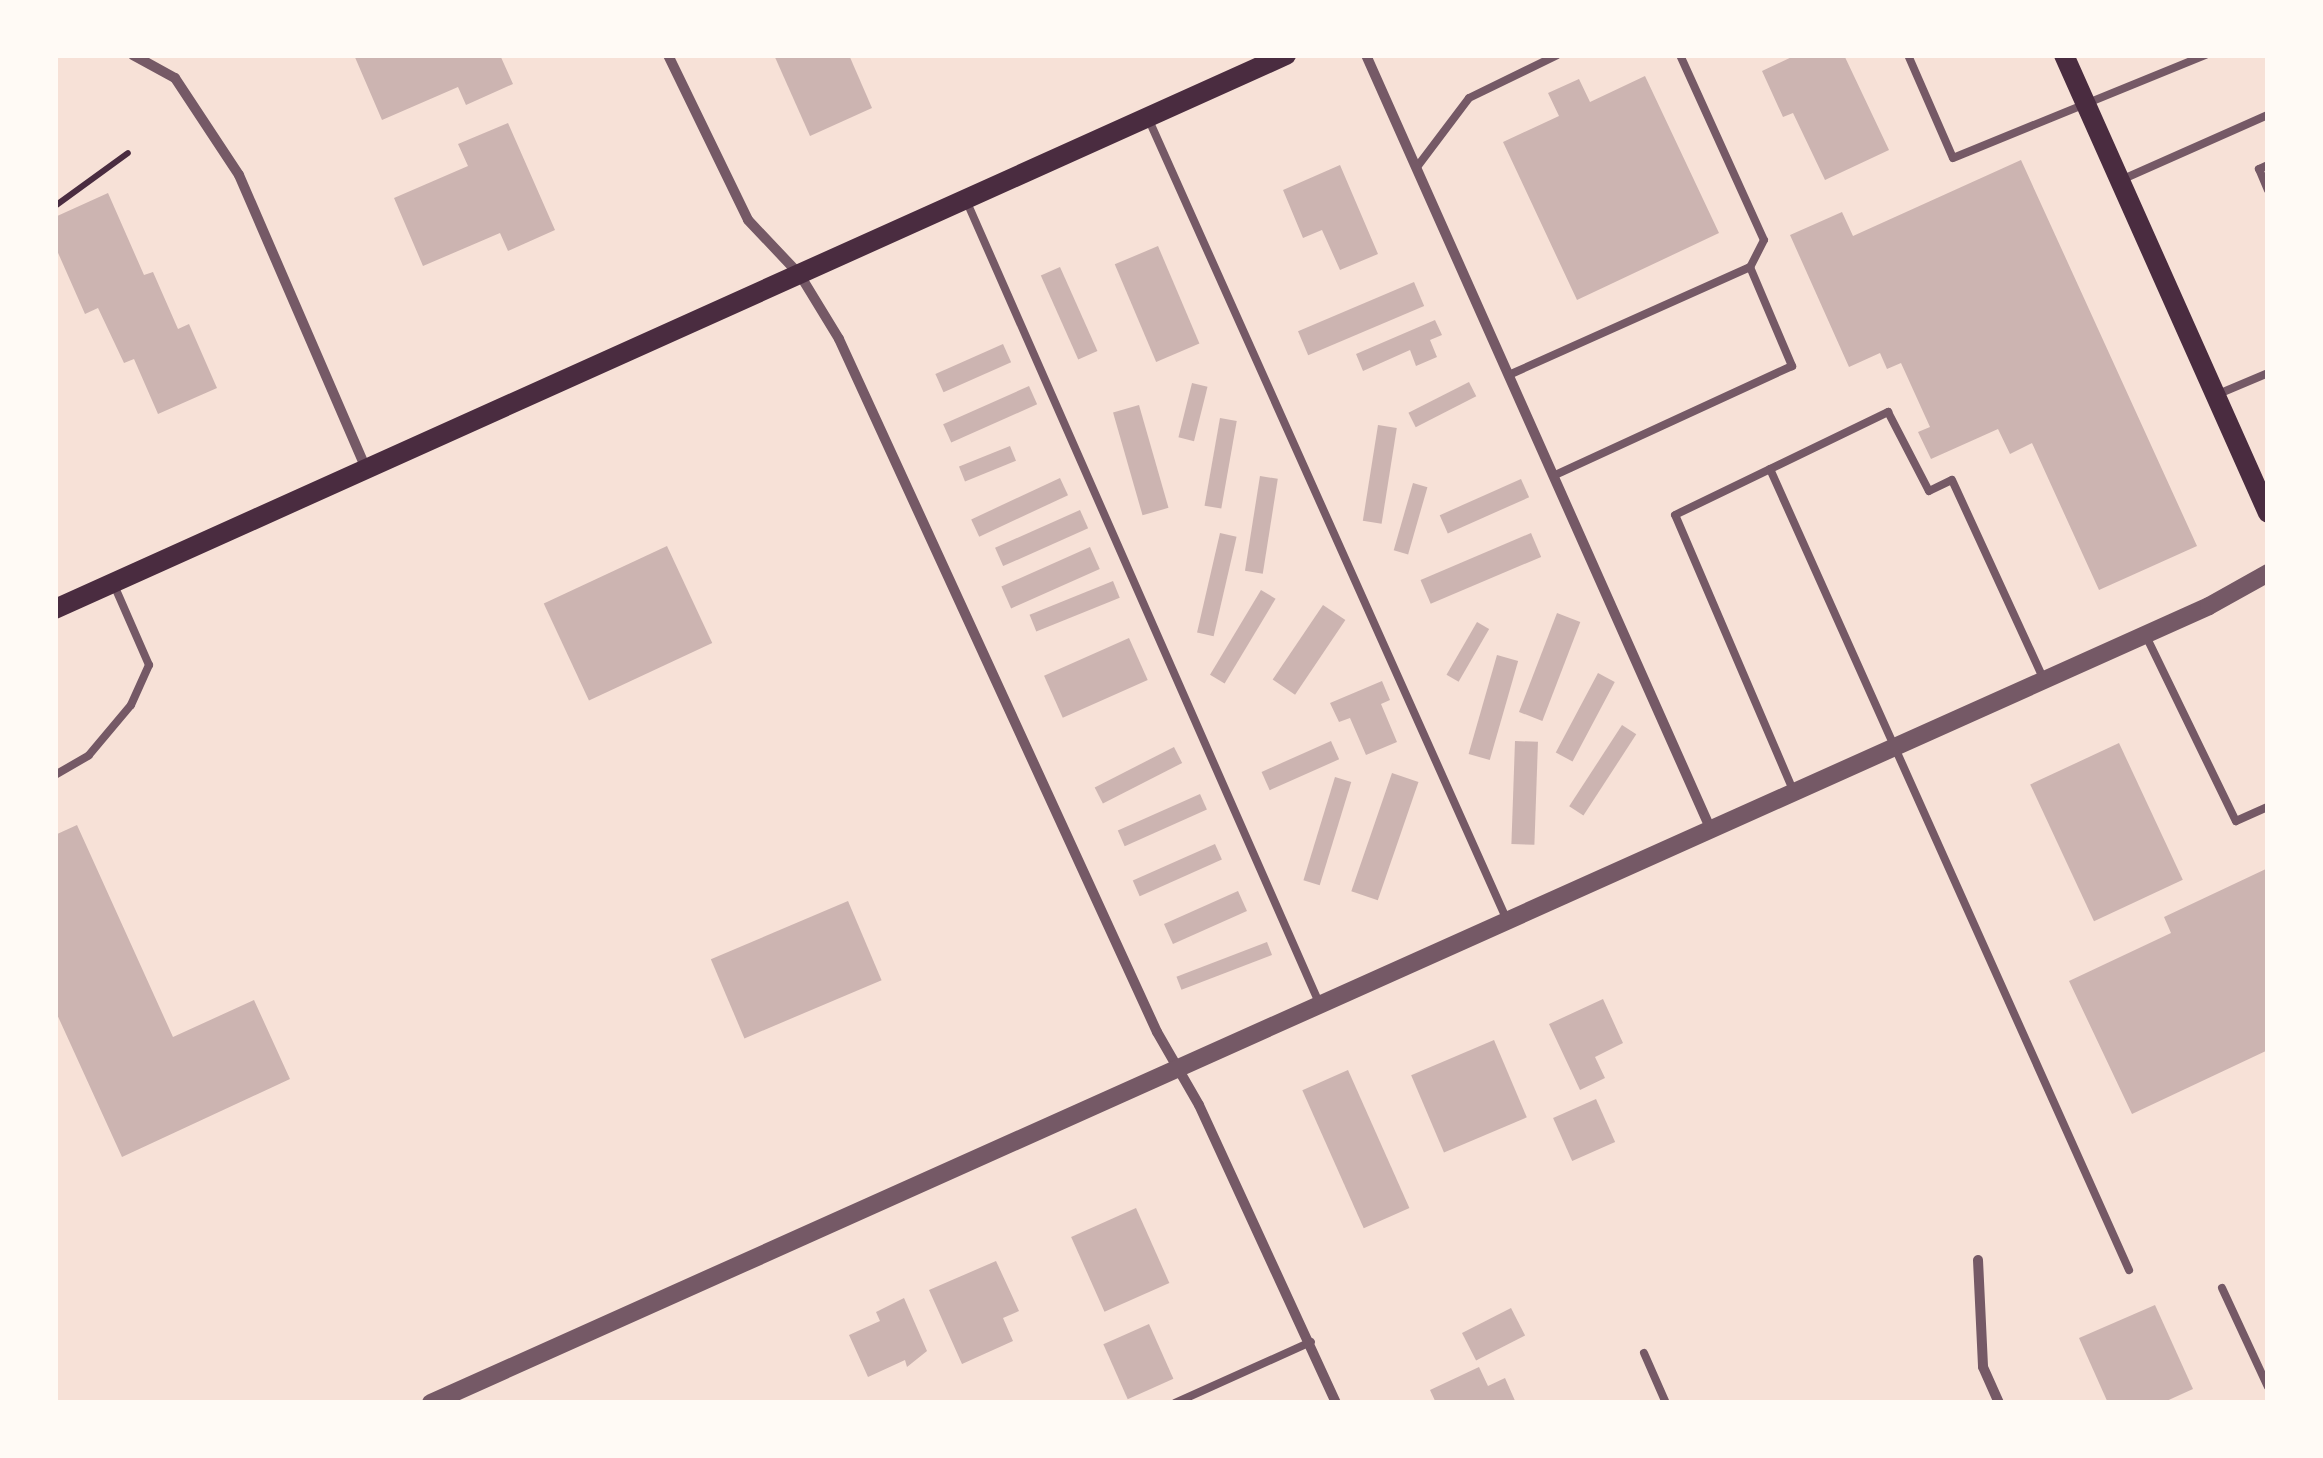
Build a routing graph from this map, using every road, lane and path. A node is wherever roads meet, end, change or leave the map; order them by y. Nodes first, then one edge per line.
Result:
1 (133, 55) edge
2 (668, 55) edge
3 (1286, 55) edge
4 (1366, 55) edge
5 (1557, 55) edge
6 (1680, 55) edge
7 (1908, 55) edge
8 (2064, 55) edge
9 (2206, 55) edge
10 (2087, 106) junction
11 (2268, 114) edge
12 (1148, 118) junction
13 (128, 153) dead end
14 (2268, 164) edge
15 (1416, 167) junction
16 (2121, 180) junction
17 (2268, 190) edge
18 (966, 200) junction
19 (55, 206) edge
20 (1750, 268) junction
21 (800, 275) junction
22 (2268, 373) edge
23 (1511, 374) junction
24 (2216, 395) junction
25 (1770, 469) junction
26 (366, 470) junction
27 (1555, 476) junction
28 (2268, 513) edge
29 (2268, 574) edge
30 (113, 583) junction
31 (55, 610) edge
32 (2146, 634) junction
33 (2044, 680) junction
34 (1896, 746) junction
35 (55, 776) edge
36 (1794, 792) junction
37 (2268, 807) edge
38 (1710, 830) junction
39 (1507, 920) junction
40 (1320, 1005) junction
41 (1180, 1068) junction
42 (1978, 1260) dead end
43 (2129, 1270) dead end
44 (2222, 1288) dead end
45 (1311, 1342) junction
46 (1644, 1353) dead end
47 (2268, 1387) edge
48 (431, 1403) edge
49 (1175, 1403) edge
50 (1336, 1403) edge
51 (1666, 1403) edge
52 (1999, 1403) edge

1 - 26 street
2 - 21 street
3 - 12 main road
4 - 15 street
5 - 15 lane
6 - 20 lane
7 - 10 lane
8 - 10 main road
9 - 10 lane
10 - 16 main road
11 - 16 lane
12 - 18 main road
12 - 39 lane
13 - 19 path
14 - 17 lane
15 - 23 street
16 - 24 main road
18 - 21 main road
18 - 40 lane
20 - 23 lane
20 - 27 lane
21 - 26 main road
21 - 41 street
22 - 24 lane
23 - 27 street
24 - 28 main road
25 - 33 lane
25 - 34 lane
25 - 36 lane
26 - 30 main road
27 - 38 street
29 - 32 street
30 - 31 main road
30 - 35 lane
32 - 33 street
32 - 37 lane
33 - 34 street
34 - 36 street
34 - 43 lane
36 - 38 street
38 - 39 street
39 - 40 street
40 - 41 street
41 - 45 street
41 - 48 street
42 - 52 street
44 - 47 lane
45 - 49 lane
45 - 50 street
46 - 51 lane

